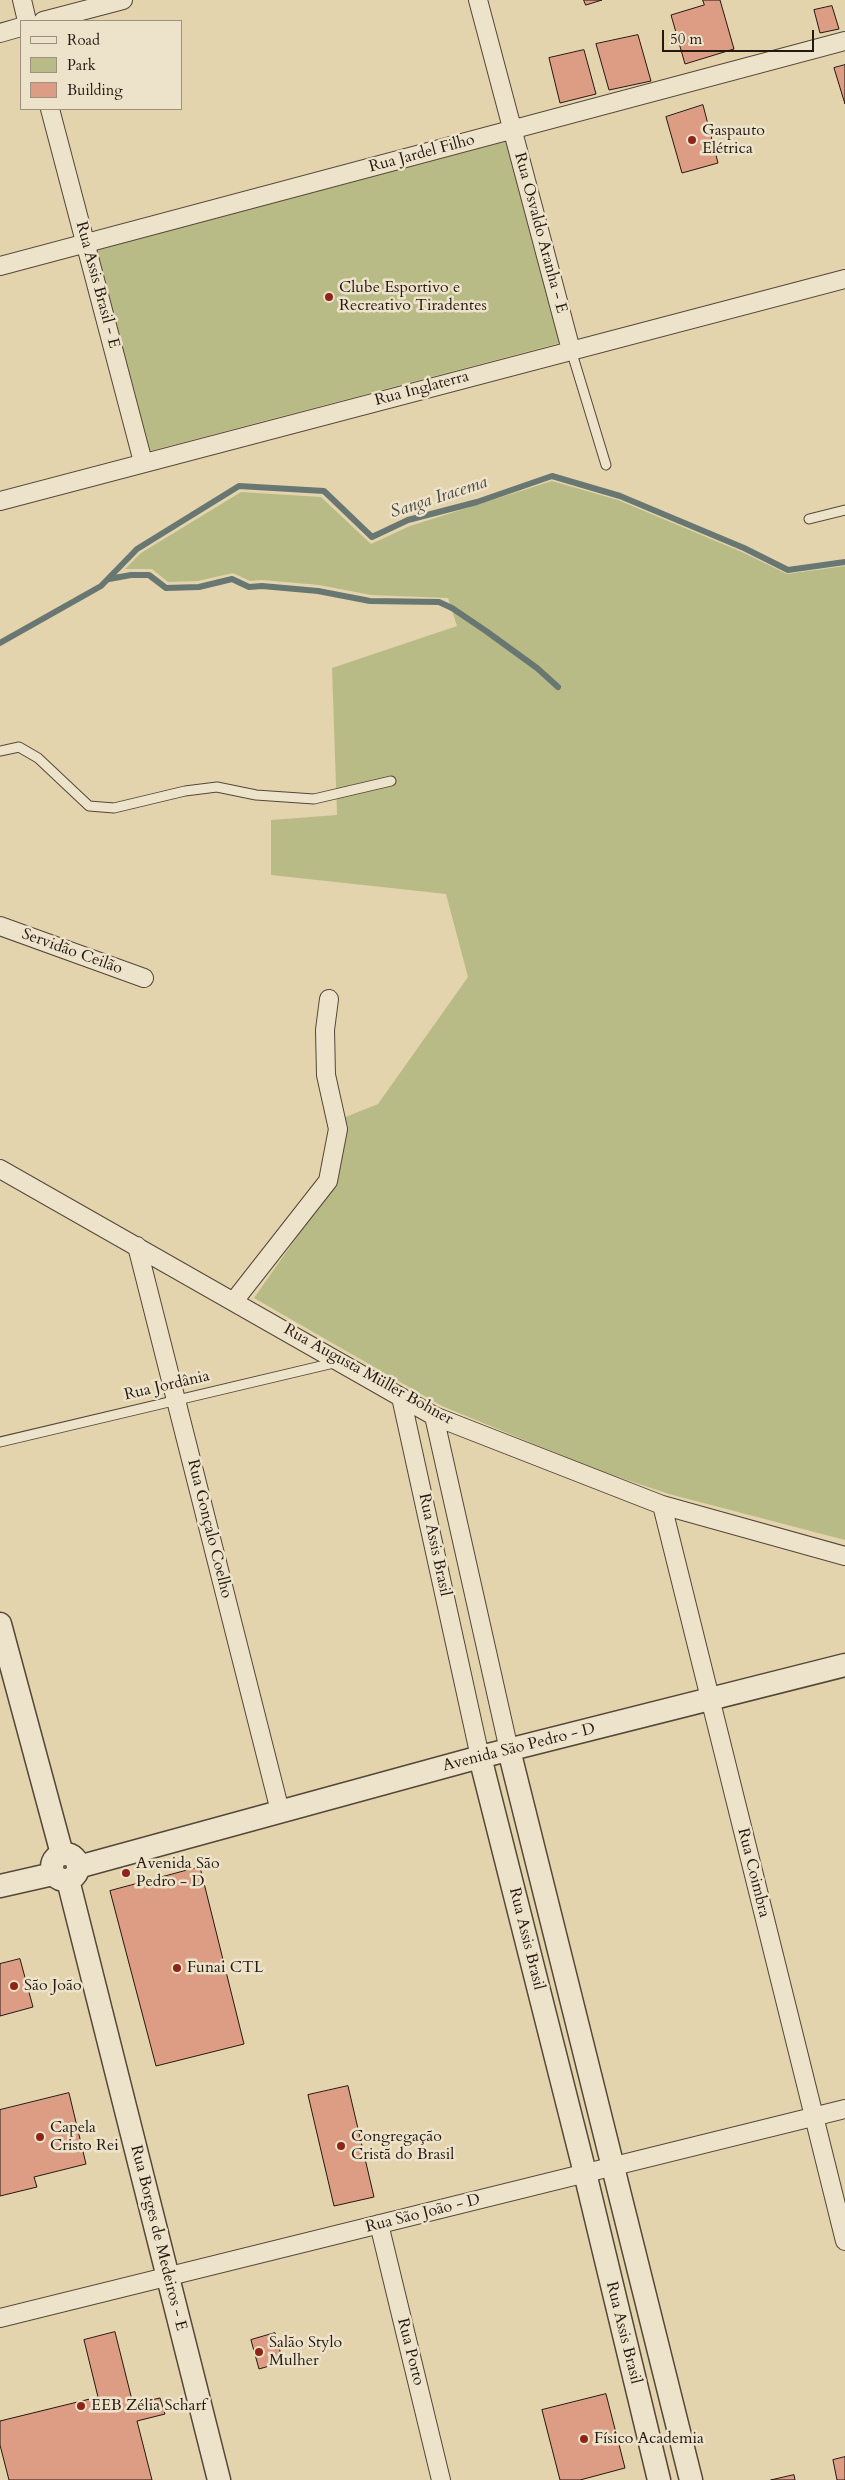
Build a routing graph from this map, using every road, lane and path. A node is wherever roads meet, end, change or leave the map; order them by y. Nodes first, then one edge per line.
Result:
1 (22, 0) edge
2 (122, 0) edge
3 (478, 0) edge
4 (27, 20) edge
5 (47, 20) edge
6 (20, 27) edge
7 (0, 33) edge
8 (845, 41) edge
9 (50, 110) edge
10 (513, 130) junction
11 (86, 244) junction
12 (0, 266) edge
13 (845, 279) edge
14 (571, 350) junction
15 (143, 462) junction
16 (606, 465) dead end
17 (0, 501) edge
18 (845, 510) edge
19 (809, 520) dead end
20 (0, 751) edge
21 (391, 781) dead end
22 (0, 926) edge
23 (144, 978) dead end
24 (329, 999) dead end
25 (0, 1169) edge
26 (137, 1246) junction
27 (234, 1301) junction
28 (341, 1362) junction
29 (402, 1397) junction
30 (176, 1399) junction
31 (434, 1416) junction
32 (0, 1442) edge
33 (662, 1505) junction
34 (845, 1556) edge
35 (0, 1624) edge
36 (845, 1665) edge
37 (710, 1700) junction
38 (509, 1750) junction
39 (480, 1758) junction
40 (280, 1811) junction
41 (66, 1869) junction
42 (0, 1886) edge
43 (562, 1963) junction
44 (534, 1970) junction
45 (845, 2110) edge
46 (814, 2117) junction
47 (613, 2167) junction
48 (585, 2173) junction
49 (379, 2224) junction
50 (845, 2241) edge
51 (168, 2276) junction
52 (0, 2318) edge
53 (662, 2365) junction
54 (633, 2373) junction
55 (219, 2480) edge
56 (441, 2480) edge
57 (659, 2480) edge
58 (691, 2480) edge

1 - 4 street
2 - 5 street
3 - 10 street, Rua Osvaldo Aranha - E
6 - 7 street
8 - 10 street, Rua Jardel Filho
9 - 11 street, Rua Assis Brasil - E
10 - 11 street, Rua Jardel Filho
10 - 14 street, Rua Osvaldo Aranha - E
11 - 12 street, Rua Jardel Filho
11 - 15 street, Rua Assis Brasil - E
13 - 14 street, Rua Inglaterra
14 - 15 street, Rua Inglaterra
14 - 16 lane, Rua Osvaldo Aranha - E
15 - 17 street, Rua Inglaterra
18 - 19 lane
20 - 21 lane
22 - 23 street, Servidão Ceilão
24 - 27 street
25 - 26 street, Rua Augusta Müller Bohner
26 - 27 street, Rua Augusta Müller Bohner
26 - 30 street, Rua Gonçalo Coelho
27 - 28 street, Rua Augusta Müller Bohner
28 - 29 street, Rua Augusta Müller Bohner
28 - 30 lane, Rua Jordânia
29 - 31 street, Rua Augusta Müller Bohner
29 - 39 street, Rua Assis Brasil
30 - 32 lane, Rua Jordânia
30 - 40 street, Rua Gonçalo Coelho
31 - 33 street, Rua Augusta Müller Bohner
31 - 38 street, Rua Assis Brasil
33 - 34 street, Rua Augusta Müller Bohner
33 - 37 street, Rua Coimbra
35 - 41 street, Rua Borges de Medeiros - E
36 - 37 street, Avenida São Pedro - D
37 - 38 street, Avenida São Pedro - D
37 - 46 street, Rua Coimbra
38 - 39 street, Avenida São Pedro - D
38 - 43 street, Rua Assis Brasil
39 - 40 street, Avenida São Pedro - D
39 - 44 street, Rua Assis Brasil
40 - 41 street, Avenida São Pedro - D
41 - 42 street, Avenida São Pedro - D
41 - 51 street, Rua Borges de Medeiros - E
43 - 44 street
43 - 47 street, Rua Assis Brasil
44 - 48 street, Rua Assis Brasil
45 - 46 street, Rua São João - D
46 - 47 street, Rua São João - D
46 - 50 street, Rua Coimbra
47 - 48 street, Rua São João - D
47 - 53 street, Rua Assis Brasil
48 - 49 street, Rua São João - D
48 - 54 street, Rua Assis Brasil
49 - 51 street, Rua São João - D
49 - 56 street, Rua Porto
51 - 52 street, Rua São João - D
51 - 55 street, Rua Borges de Medeiros - E
53 - 54 street
53 - 58 street, Rua Assis Brasil
54 - 57 street, Rua Assis Brasil

